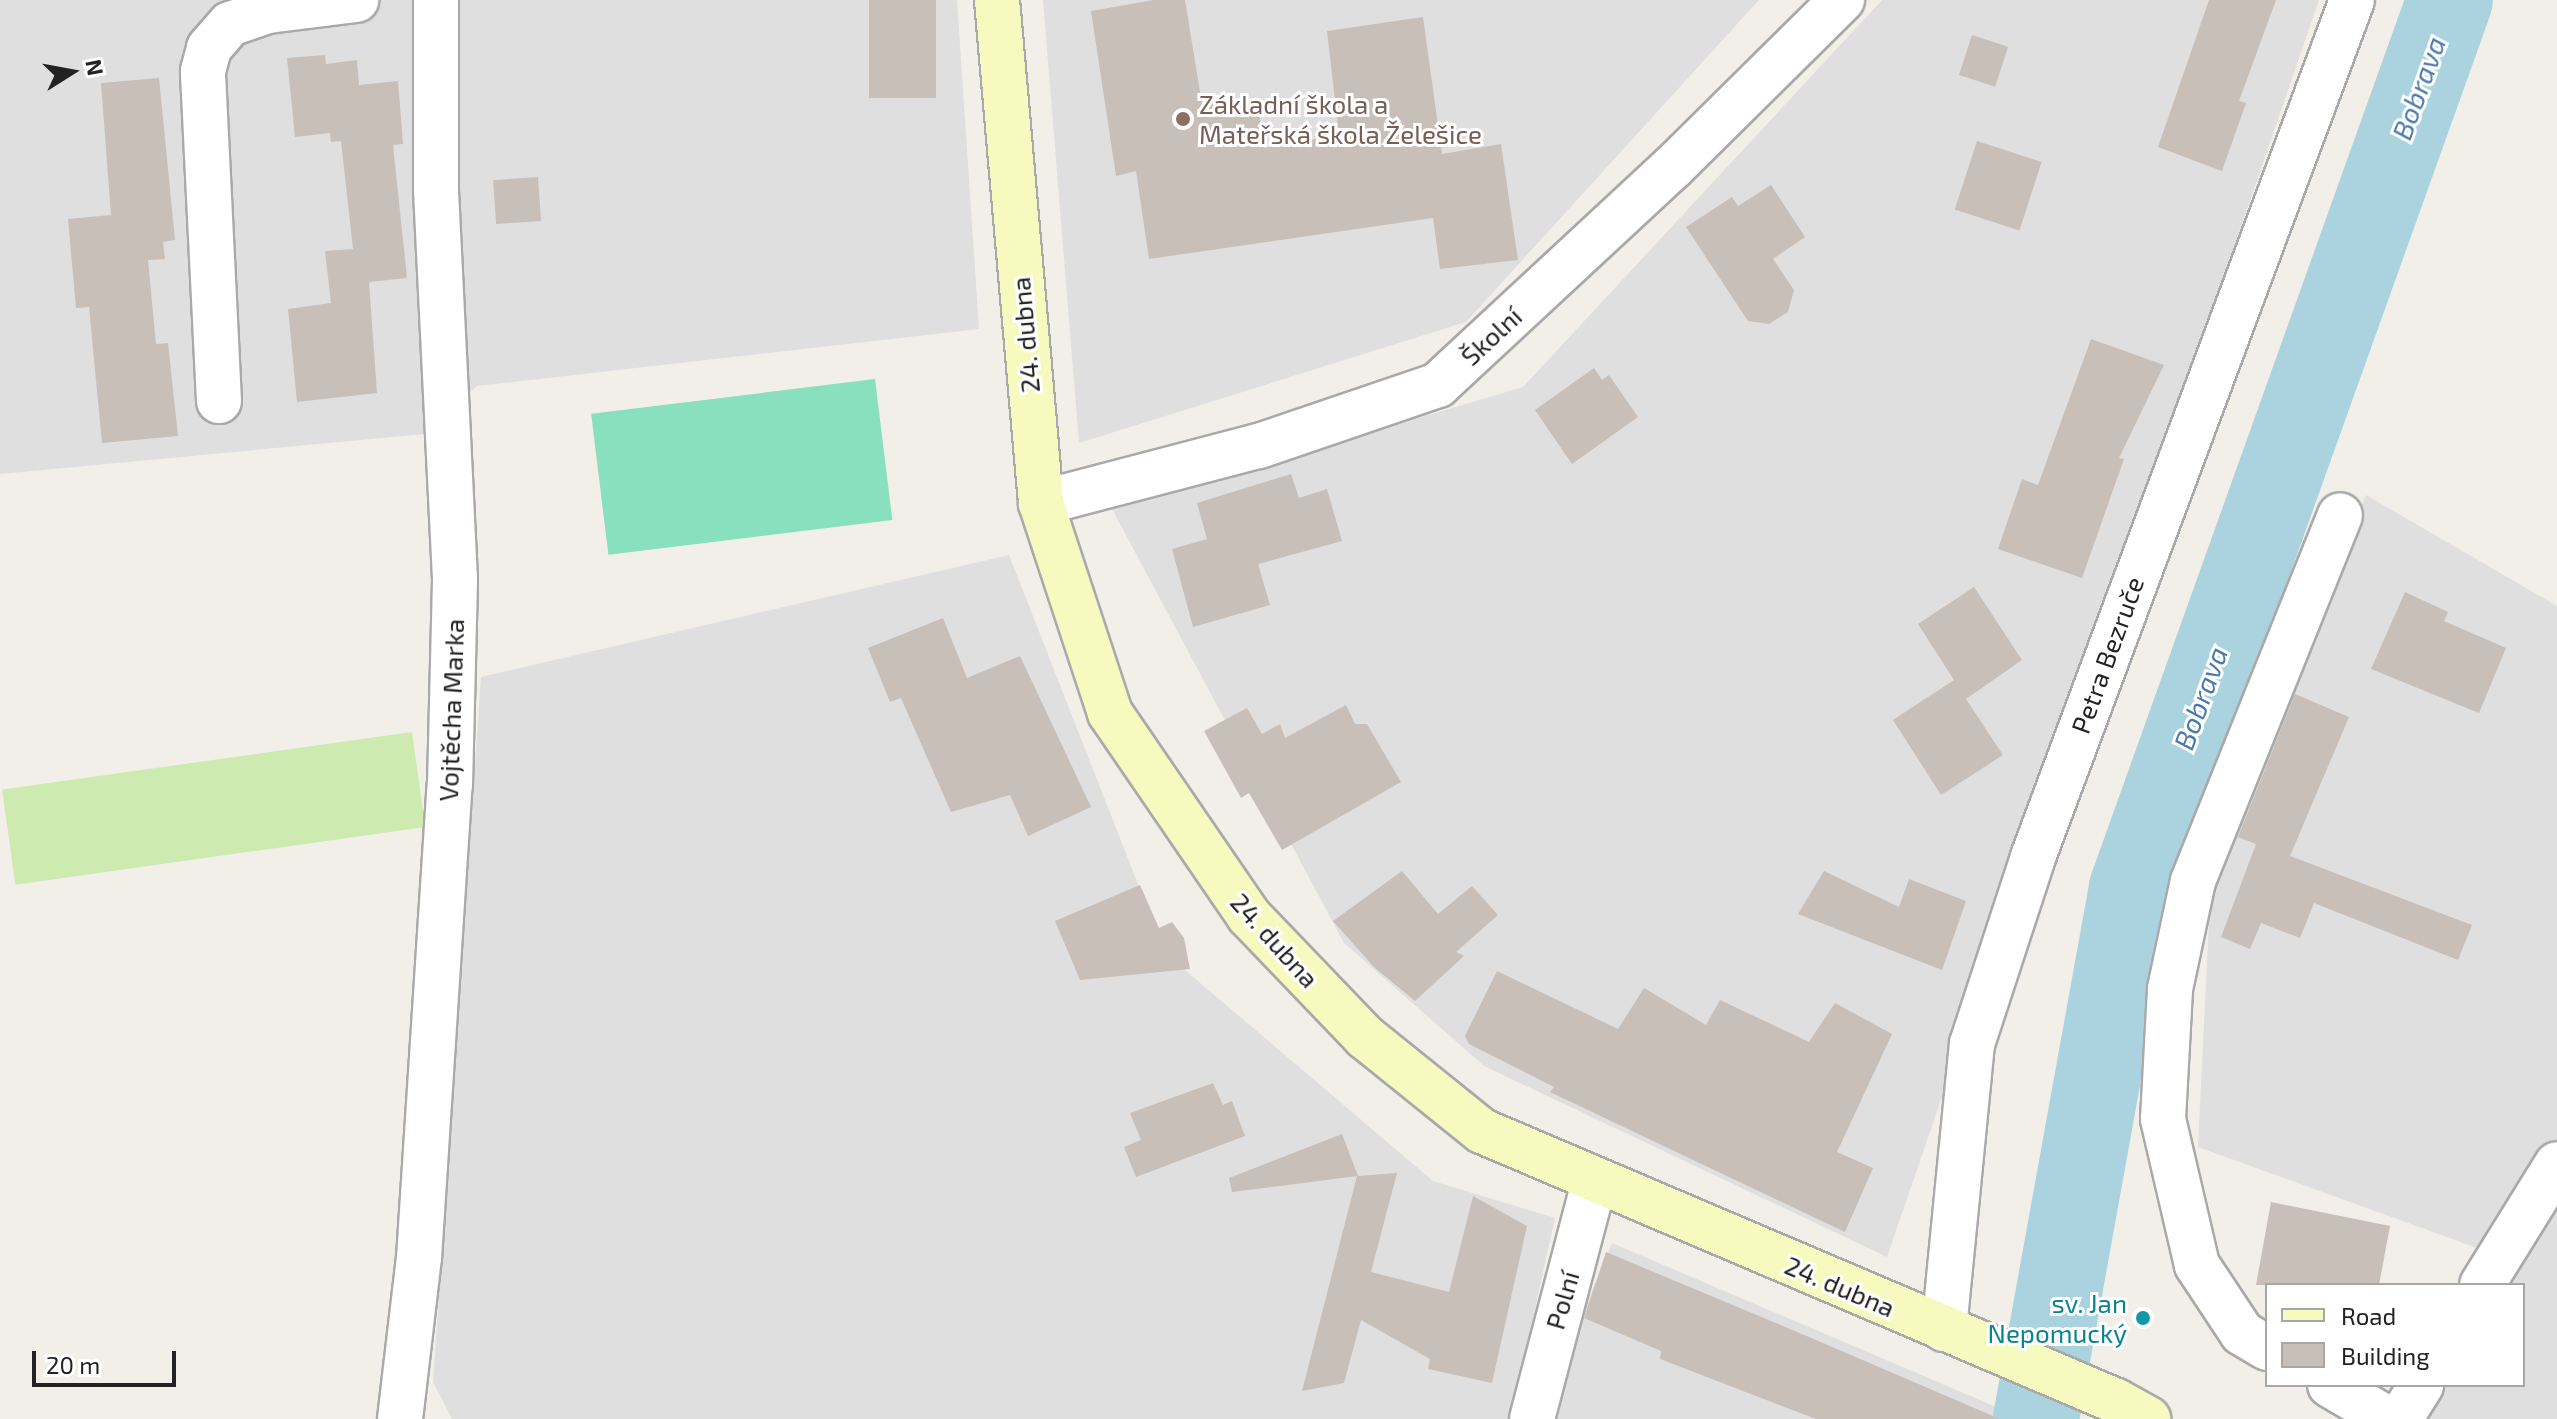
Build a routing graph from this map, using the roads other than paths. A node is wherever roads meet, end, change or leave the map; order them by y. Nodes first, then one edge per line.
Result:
1 (356, 0) edge
2 (436, 0) edge
3 (997, 0) edge
4 (1842, 0) edge
5 (2352, 0) edge
6 (219, 401) dead end
7 (1041, 503) junction
8 (2340, 515) dead end
9 (2557, 1164) edge
10 (1594, 1183) junction
11 (2483, 1283) edge
12 (1944, 1329) junction
13 (2265, 1347) edge
14 (2333, 1387) edge
15 (2420, 1387) edge
16 (2132, 1410) edge
17 (400, 1419) edge
18 (1532, 1419) edge
19 (2388, 1419) edge
20 (2400, 1419) edge

1 - 6 street
2 - 17 street, Vojtěcha Marka
3 - 7 main road, 24. dubna
4 - 7 street, Školní
5 - 12 street, Petra Bezruče
7 - 10 main road, 24. dubna
8 - 13 street
9 - 11 street
10 - 12 main road, 24. dubna
10 - 18 street, Polní
12 - 16 main road, 24. dubna
14 - 19 street
15 - 20 street

